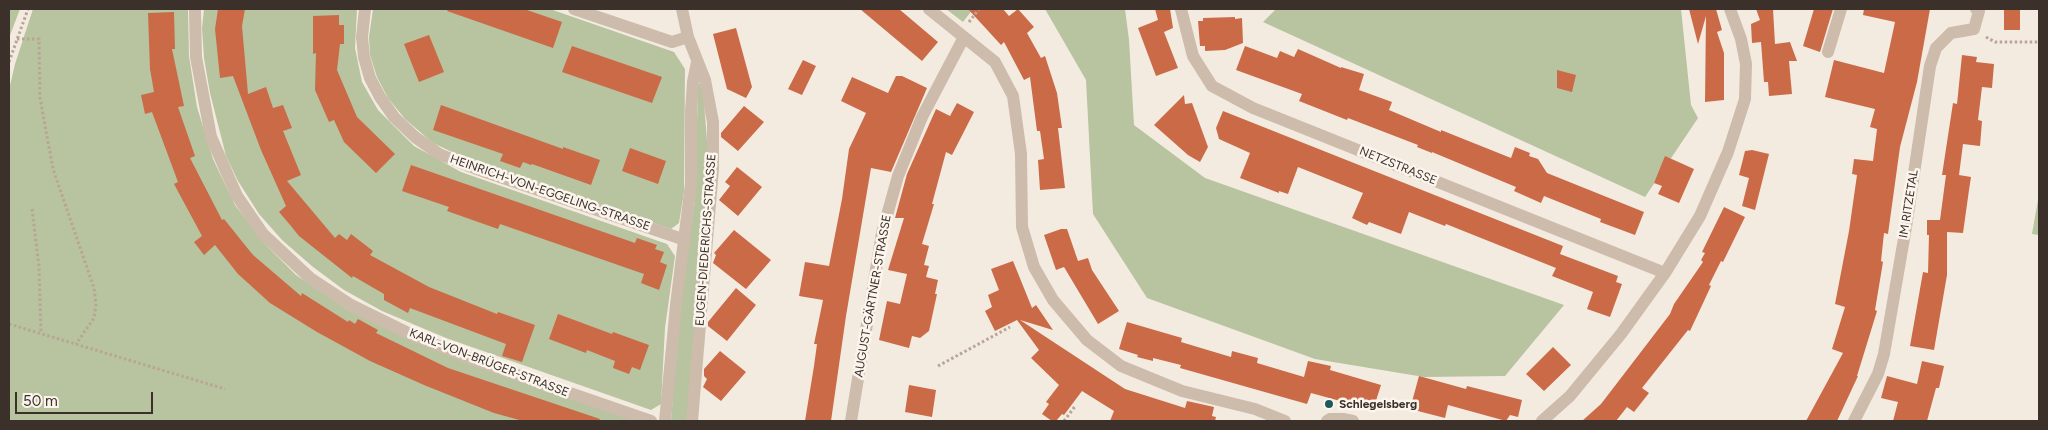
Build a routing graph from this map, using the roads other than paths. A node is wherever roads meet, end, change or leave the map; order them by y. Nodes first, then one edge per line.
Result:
1 (195, 9) edge
2 (365, 9) edge
3 (574, 9) edge
4 (682, 9) edge
5 (929, 9) edge
6 (1181, 9) edge
7 (1730, 9) edge
8 (1841, 9) edge
9 (1976, 9) edge
10 (688, 37) junction
11 (964, 37) junction
12 (1828, 52) dead end
13 (697, 62) junction
14 (685, 240) junction
15 (1665, 273) junction
16 (651, 421) edge
17 (665, 421) edge
18 (692, 421) edge
19 (851, 421) edge
20 (1285, 421) edge
21 (1327, 421) edge
22 (1353, 421) edge
23 (1542, 421) edge
24 (1854, 421) edge

1 - 16 street, KARL-VON-BRÜGER-STRASSE
2 - 14 street, HEINRICH-VON-EGGELING-STRASSE
3 - 10 street
4 - 10 street, EUGEN-DIEDERICHS-STRASSE
5 - 11 street
6 - 15 street, NETZSTRASSE
7 - 15 street
8 - 12 street
9 - 24 street, IM RITZETAL
10 - 13 street, EUGEN-DIEDERICHS-STRASSE
11 - 19 street, AUGUST-GÄRTNER-STRASSE
11 - 20 street
13 - 14 street, EUGEN-DIEDERICHS-STRASSE
13 - 18 street, EUGEN-DIEDERICHS-STRASSE
14 - 17 street, EUGEN-DIEDERICHS-STRASSE
15 - 23 street
21 - 22 street

